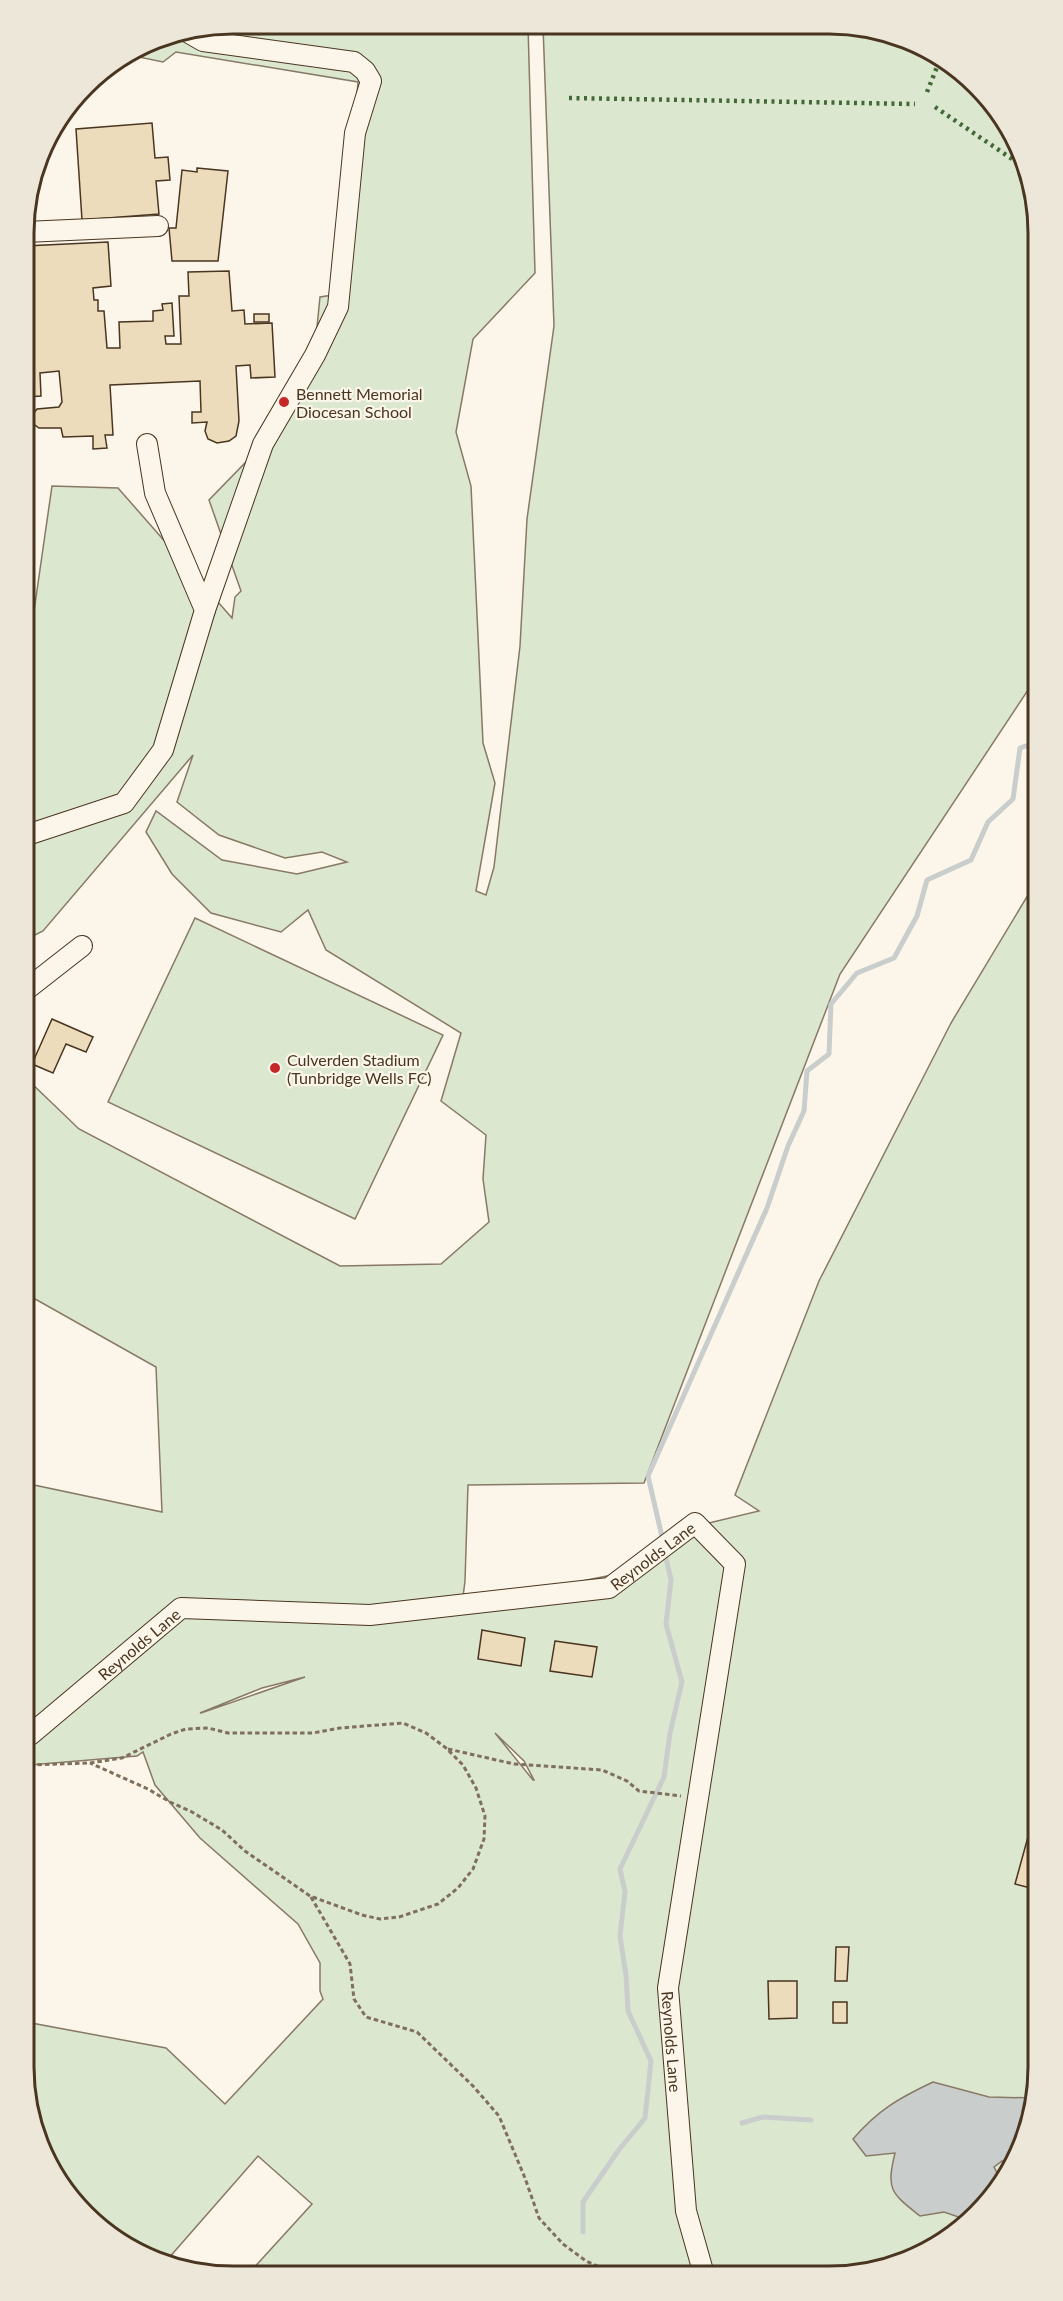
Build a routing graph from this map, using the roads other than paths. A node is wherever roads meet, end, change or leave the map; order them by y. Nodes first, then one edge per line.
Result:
1 (197, 38) edge
2 (158, 226) dead end
3 (35, 232) edge
4 (147, 444) dead end
5 (205, 610) junction
6 (35, 832) edge
7 (82, 946) dead end
8 (35, 983) edge
9 (34, 1731) edge
10 (702, 2266) edge

1 - 5 street
2 - 3 street
4 - 5 street
5 - 6 street
7 - 8 street
9 - 10 street, Reynolds Lane

